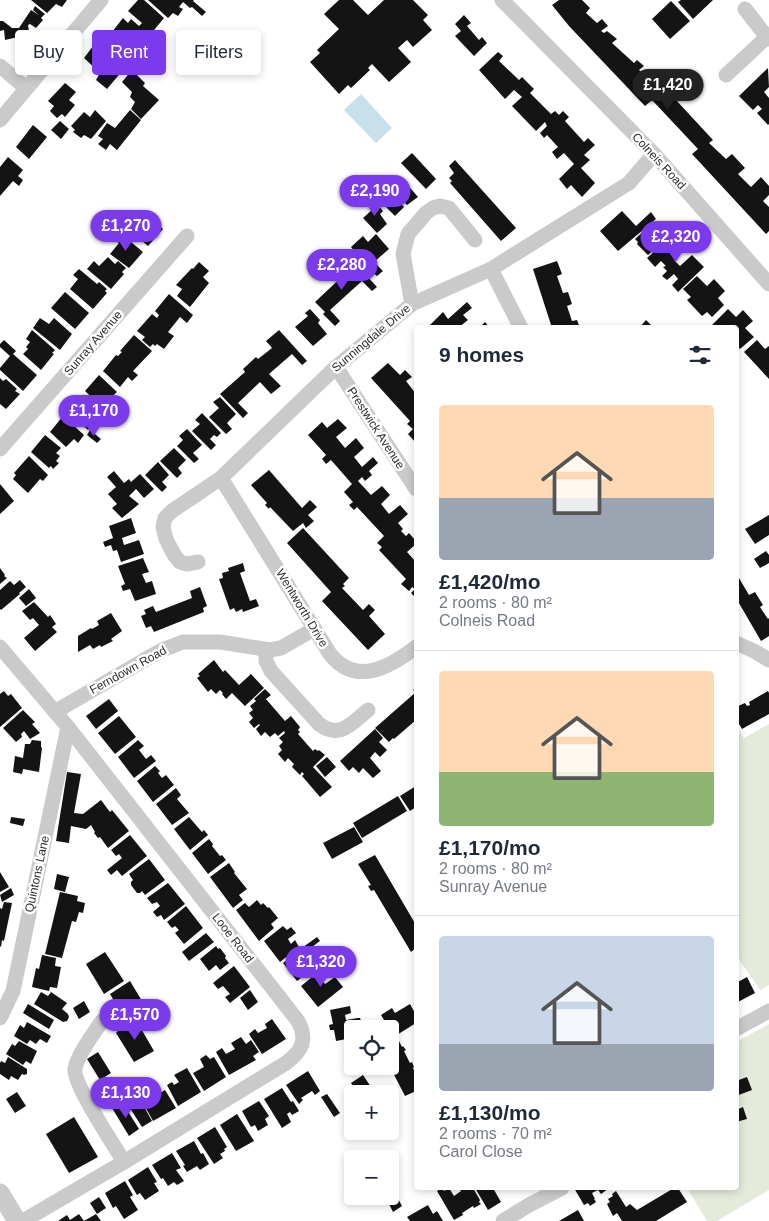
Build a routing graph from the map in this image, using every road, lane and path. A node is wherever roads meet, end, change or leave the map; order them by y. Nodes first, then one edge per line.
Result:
1 (101, 0) edge
2 (502, 0) edge
3 (745, 9) dead end
4 (768, 38) edge
5 (0, 66) edge
6 (726, 75) dead end
7 (26, 88) junction
8 (0, 120) edge
9 (654, 154) junction
10 (187, 236) dead end
11 (475, 240) dead end
12 (492, 269) junction
13 (769, 284) edge
14 (412, 304) junction
15 (520, 325) edge
16 (336, 367) junction
17 (0, 449) edge
18 (221, 478) junction
19 (414, 487) edge
20 (198, 562) dead end
21 (314, 629) junction
22 (739, 644) edge
23 (0, 647) edge
24 (414, 649) edge
25 (266, 650) junction
26 (769, 660) edge
27 (368, 710) dead end
28 (55, 712) junction
29 (68, 728) junction
30 (769, 1011) edge
31 (0, 1018) edge
32 (102, 1021) dead end
33 (739, 1027) edge
34 (124, 1162) junction
35 (558, 1190) edge
36 (0, 1193) edge
37 (17, 1221) edge
38 (23, 1221) edge
39 (503, 1221) edge

1 - 7 street
2 - 9 street, Colneis Road
3 - 4 street
4 - 6 street
5 - 7 street
7 - 8 street
9 - 12 street, Sunningdale Drive
9 - 13 street, Colneis Road
10 - 17 street, Sunray Avenue
11 - 14 street
12 - 14 street, Sunningdale Drive
12 - 15 street
14 - 16 street, Sunningdale Drive
16 - 18 street, Sunningdale Drive
16 - 19 street, Prestwick Avenue
18 - 20 street, Sunningdale Drive
18 - 21 street, Wentworth Drive
21 - 24 street, Wentworth Drive
21 - 25 street, Ferndown Road
22 - 26 street
23 - 28 street, Looe Road
25 - 27 street
25 - 28 street, Ferndown Road
28 - 29 street, Looe Road
29 - 31 street, Quintons Lane
29 - 34 street, Looe Road
30 - 33 street
32 - 34 street
34 - 38 street, Looe Road
35 - 39 street
36 - 37 street

